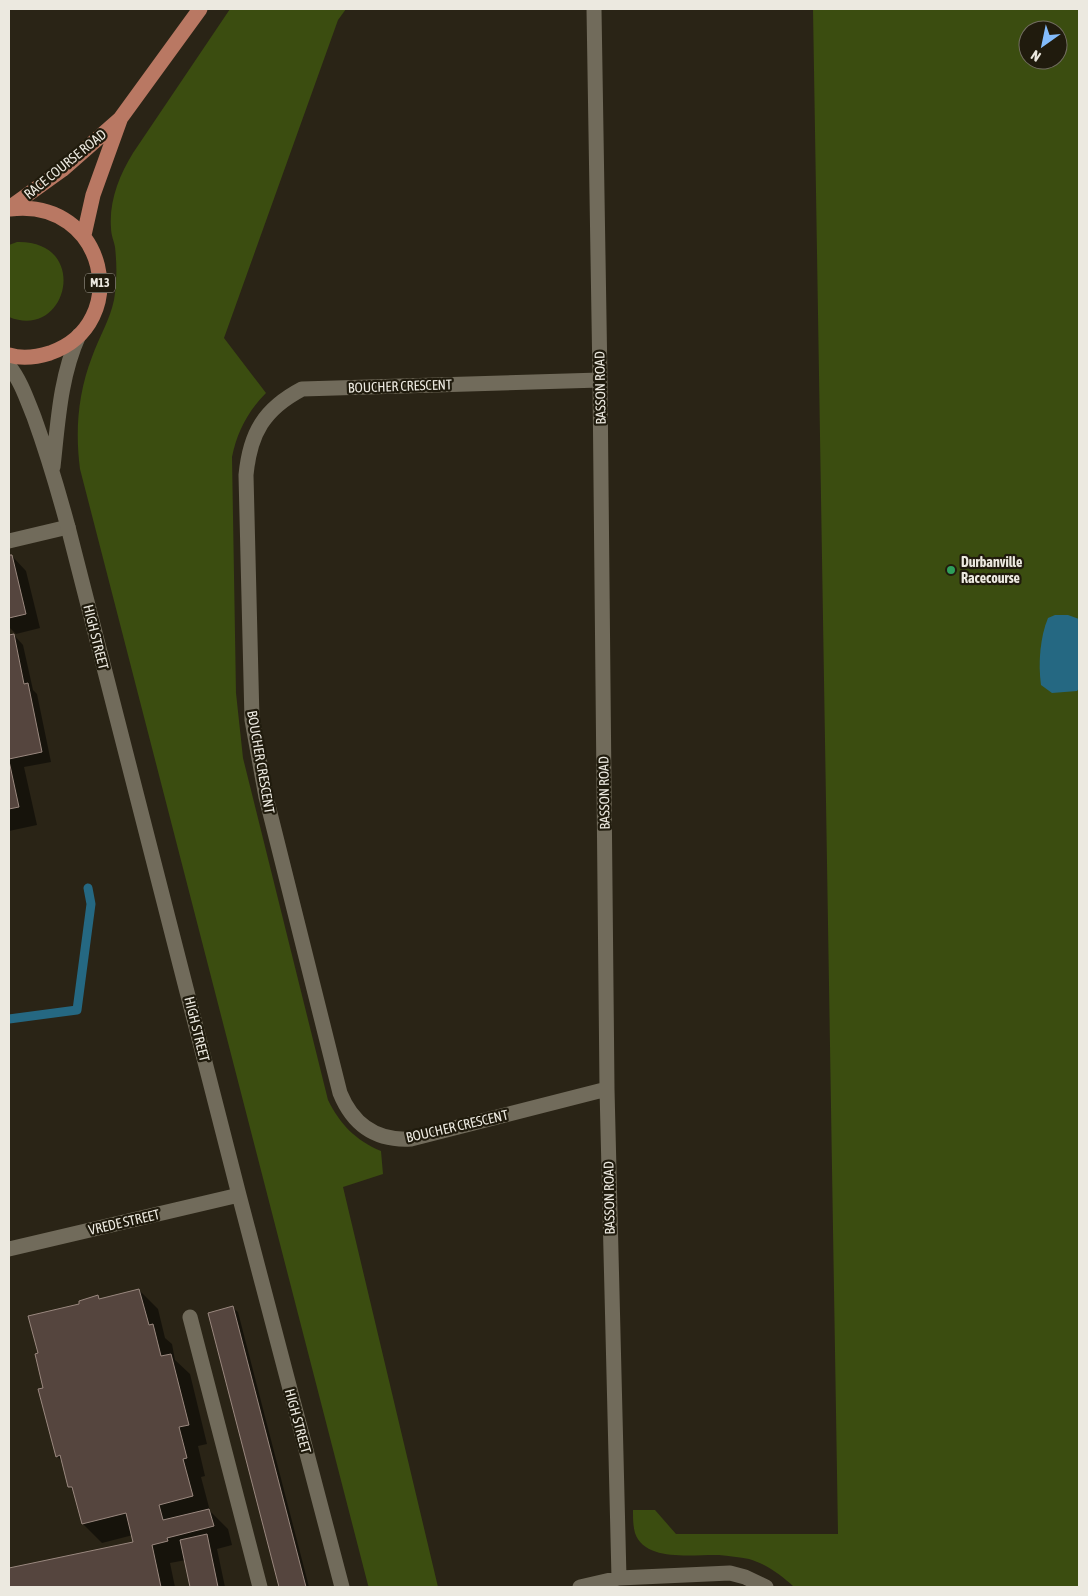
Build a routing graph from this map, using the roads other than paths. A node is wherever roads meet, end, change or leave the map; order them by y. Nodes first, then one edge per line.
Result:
1 (200, 9) edge
2 (594, 9) edge
3 (120, 119) junction
4 (9, 208) edge
5 (84, 235) junction
6 (79, 335) junction
7 (9, 355) edge
8 (9, 366) edge
9 (600, 380) junction
10 (52, 471) junction
11 (68, 527) junction
12 (9, 541) edge
13 (607, 1089) junction
14 (239, 1195) junction
15 (9, 1249) edge
16 (190, 1318) dead end
17 (619, 1578) junction
18 (260, 1587) edge
19 (342, 1587) edge
20 (580, 1587) edge
21 (766, 1587) edge

1 - 3 main road, RACE COURSE ROAD / M13
2 - 9 street, BASSON ROAD
3 - 4 main road, RACE COURSE ROAD / M13
3 - 5 main road, RACE COURSE ROAD / M13
4 - 5 main road, RACE COURSE ROAD / M13
5 - 6 main road, RACE COURSE ROAD / M13
6 - 7 main road, RACE COURSE ROAD / M13
6 - 10 street, HIGH STREET
8 - 10 street, HIGH STREET
9 - 13 street, BASSON ROAD
9 - 13 street, BOUCHER CRESCENT
10 - 11 street, HIGH STREET
11 - 12 street
11 - 14 street, HIGH STREET
13 - 17 street, BASSON ROAD
14 - 15 street, VREDE STREET
14 - 19 street, HIGH STREET
16 - 18 street
17 - 20 street
17 - 21 street

